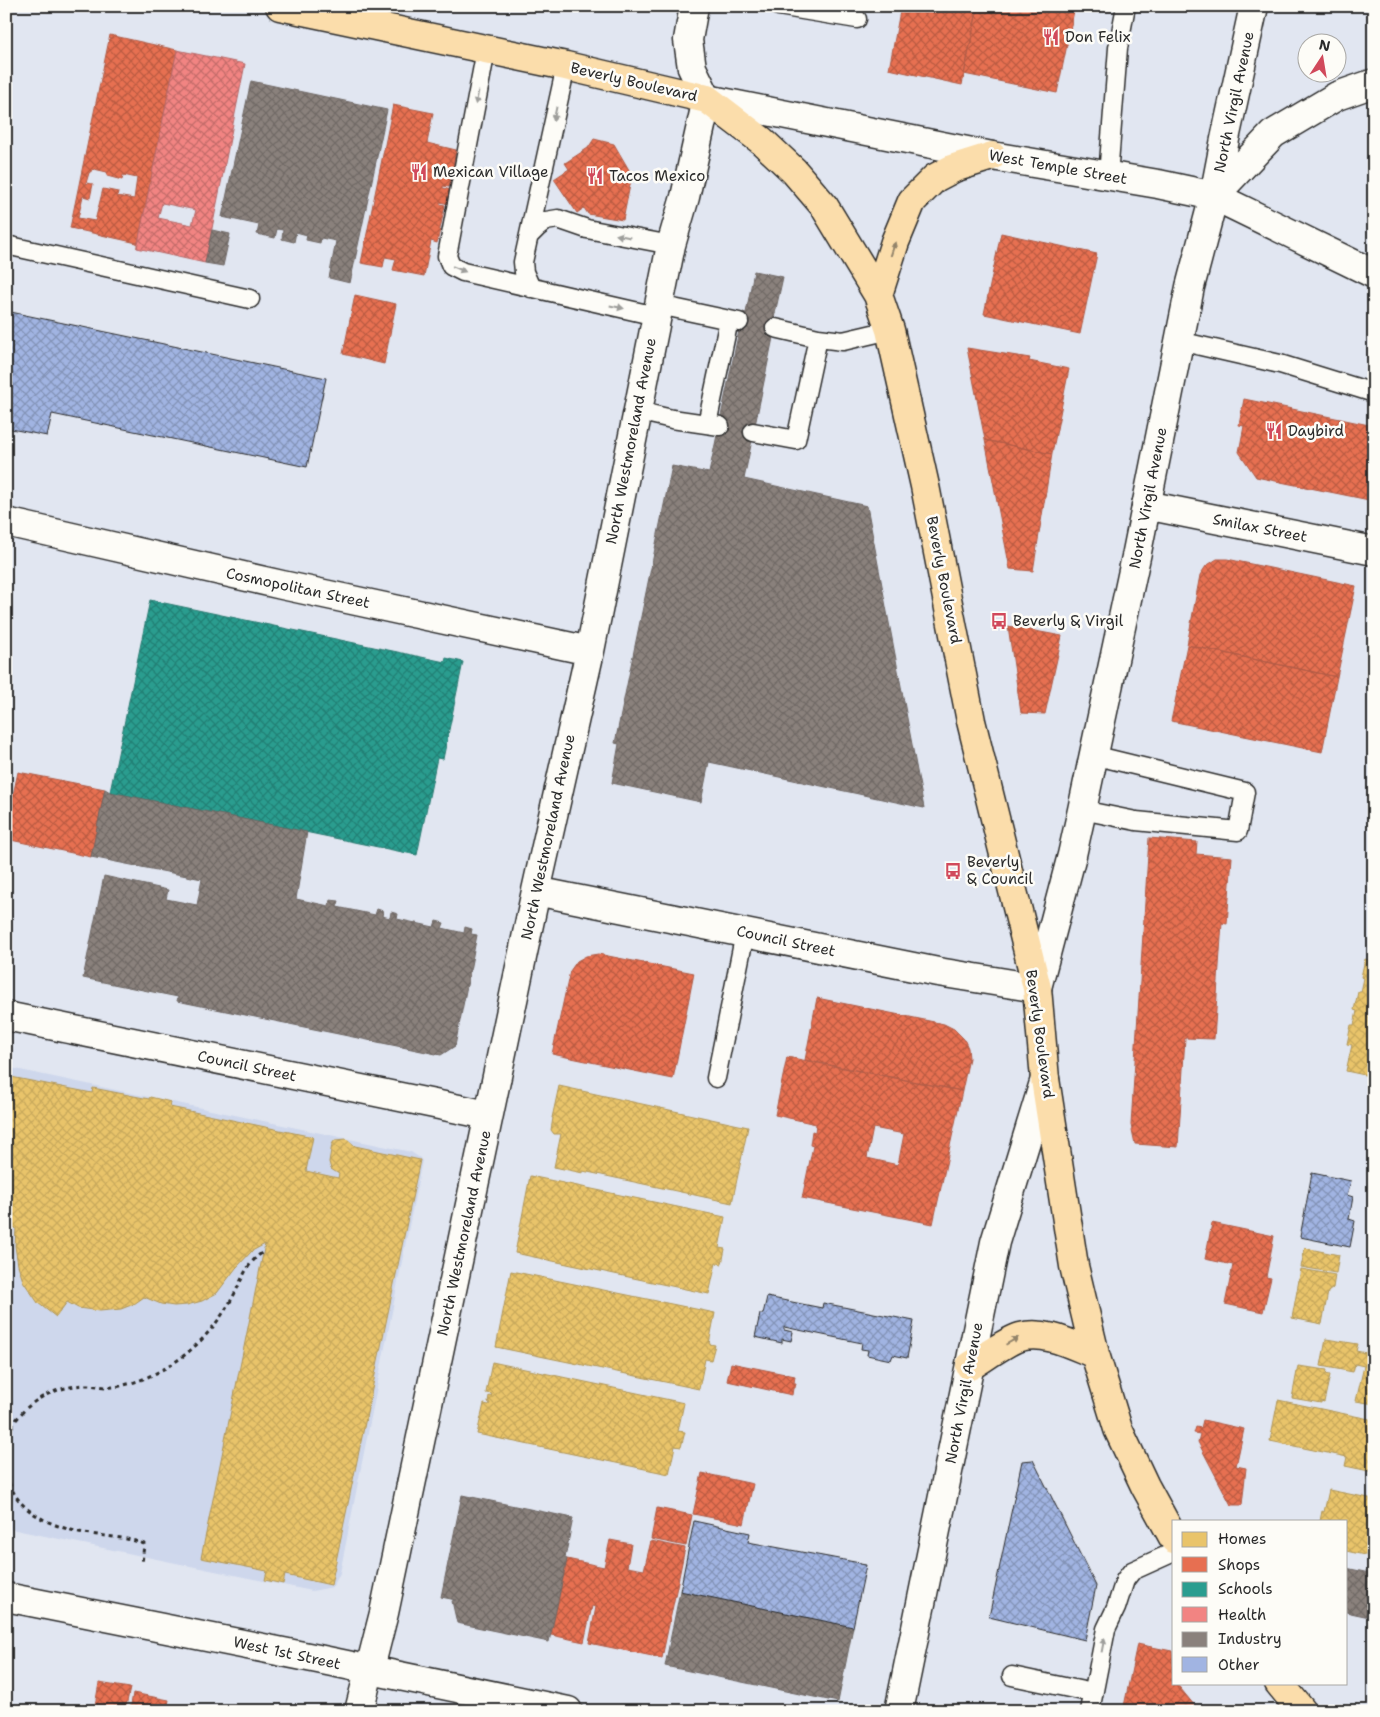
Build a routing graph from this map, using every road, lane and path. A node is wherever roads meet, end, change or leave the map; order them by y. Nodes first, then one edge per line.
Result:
1 (280, 6) edge
2 (694, 6) edge
3 (778, 6) edge
4 (1126, 6) edge
5 (1254, 6) edge
6 (307, 9) edge
7 (857, 19) dead end
8 (486, 50) junction
9 (566, 66) junction
10 (1374, 83) edge
11 (707, 99) junction
12 (992, 156) junction
13 (1108, 176) junction
14 (1214, 196) junction
15 (530, 235) junction
16 (6, 245) edge
17 (671, 245) junction
18 (1374, 274) edge
19 (531, 288) junction
20 (878, 295) junction
21 (250, 299) dead end
22 (658, 310) junction
23 (775, 328) dead end
24 (890, 330) junction
25 (818, 338) junction
26 (1179, 341) junction
27 (1374, 393) edge
28 (637, 411) junction
29 (753, 432) dead end
30 (1146, 506) junction
31 (6, 522) edge
32 (1374, 551) edge
33 (590, 651) junction
34 (1093, 755) junction
35 (1082, 810) junction
36 (536, 891) junction
37 (745, 933) junction
38 (1036, 988) junction
39 (6, 1016) edge
40 (716, 1078) dead end
41 (1045, 1078) junction
42 (488, 1115) junction
43 (263, 1252) dead end
44 (1095, 1354) junction
45 (970, 1366) junction
46 (6, 1450) edge
47 (1172, 1535) edge
48 (1172, 1553) edge
49 (142, 1564) dead end
50 (6, 1597) edge
51 (370, 1670) junction
52 (1012, 1676) dead end
53 (1280, 1684) edge
54 (1094, 1692) junction
55 (359, 1711) edge
56 (568, 1711) edge
57 (899, 1711) edge
58 (1090, 1711) edge
59 (1302, 1711) edge

1 - 6 main road, Beverly Boulevard
2 - 11 street
3 - 7 lane
4 - 13 lane
5 - 14 street, North Virgil Avenue
6 - 8 main road, Beverly Boulevard
8 - 9 main road, Beverly Boulevard
8 -> 19 lane
9 - 11 main road, Beverly Boulevard
9 -> 15 lane
10 - 14 street
11 - 12 street, West Temple Street
11 - 17 street, North Westmoreland Avenue
11 - 20 main road, Beverly Boulevard
12 - 13 street, West Temple Street
20 -> 12 main road
13 - 14 street, West Temple Street
14 - 18 street, West Temple Street
14 - 26 street, North Virgil Avenue
17 -> 15 lane
15 - 19 lane
16 - 21 lane
17 - 22 street, North Westmoreland Avenue
19 -> 22 lane
20 - 24 main road, Beverly Boulevard
22 - 28 street, North Westmoreland Avenue
22 - 28 lane
23 - 25 lane
24 - 25 lane
24 - 38 main road, Beverly Boulevard
25 - 29 lane
26 - 27 lane
26 - 30 street, North Virgil Avenue
28 - 33 street, North Westmoreland Avenue
30 - 32 street, Smilax Street
30 - 34 street, North Virgil Avenue
31 - 33 street, Cosmopolitan Street
33 - 36 street, North Westmoreland Avenue
34 - 35 street, North Virgil Avenue
34 - 35 lane
35 - 38 street, North Virgil Avenue
36 - 37 street, Council Street
36 - 42 street, North Westmoreland Avenue
37 - 38 street, Council Street
37 - 40 lane
38 - 41 main road, Beverly Boulevard
39 - 42 street, Council Street
41 - 44 main road, Beverly Boulevard
41 - 45 street, North Virgil Avenue
42 - 51 street, North Westmoreland Avenue
43 - 46 path
45 -> 44 main road
44 - 47 main road, Beverly Boulevard
45 - 57 street, North Virgil Avenue
46 - 49 path
54 -> 48 lane
50 - 51 street, West 1st Street
51 - 55 street, North Westmoreland Avenue
51 - 56 street, West 1st Street
52 - 54 lane
53 - 59 main road
54 - 58 lane

